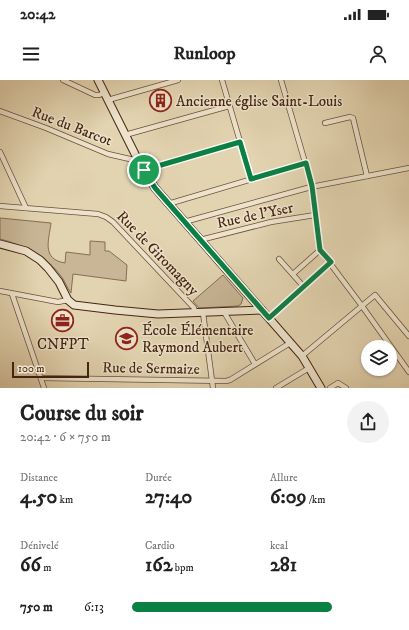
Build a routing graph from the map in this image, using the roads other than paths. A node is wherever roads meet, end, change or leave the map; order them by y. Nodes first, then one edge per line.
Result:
1 (63, 80) edge
2 (98, 80) edge
3 (178, 80) edge
4 (222, 80) edge
5 (281, 80) edge
6 (104, 93) junction
7 (108, 100) junction
8 (229, 106) junction
9 (0, 111) edge
10 (325, 123) dead end
11 (125, 135) junction
12 (240, 142) junction
13 (0, 152) edge
14 (137, 158) junction
15 (306, 163) junction
16 (409, 168) edge
17 (144, 170) junction
18 (368, 176) junction
19 (251, 179) junction
20 (312, 186) junction
21 (168, 204) junction
22 (0, 206) edge
23 (26, 208) junction
24 (315, 215) junction
25 (184, 222) junction
26 (200, 240) junction
27 (0, 244) edge
28 (320, 250) junction
29 (279, 259) dead end
30 (331, 262) junction
31 (293, 274) junction
32 (304, 287) junction
33 (0, 291) edge
34 (12, 294) junction
35 (68, 300) junction
36 (362, 306) junction
37 (262, 310) junction
38 (224, 312) junction
39 (195, 313) junction
40 (203, 313) junction
41 (269, 318) junction
42 (409, 336) edge
43 (290, 343) junction
44 (302, 356) junction
45 (255, 364) junction
46 (309, 368) junction
47 (409, 372) edge
48 (41, 378) junction
49 (212, 381) junction
50 (44, 388) edge
51 (213, 388) edge
52 (276, 388) edge
53 (322, 388) edge
54 (330, 388) edge
55 (346, 388) edge

1 - 6 street
2 - 6 main road
3 - 7 street
4 - 8 street
5 - 15 street
6 - 7 main road
7 - 11 main road
8 - 11 street
8 - 12 street
9 - 14 street, Rue du Barcot
10 - 18 street
11 - 14 main road
12 - 17 street
12 - 19 street
13 - 23 street
14 - 17 main road
15 - 19 street
15 - 20 street
16 - 18 street
17 - 21 main road
18 - 20 street
19 - 21 street
20 - 24 street
20 - 25 street
21 - 25 main road
22 - 23 street
23 - 39 street, Rue de Giromagny
24 - 26 street, Rue de l'Yser
24 - 28 street
25 - 26 main road
26 - 37 main road
27 - 35 main road
28 - 30 street
28 - 31 street
29 - 31 street
30 - 32 street
30 - 36 street
31 - 32 street
32 - 41 street
33 - 34 street
34 - 35 street
34 - 48 street
35 - 39 main road
36 - 42 street
36 - 44 street
36 - 47 street
37 - 38 main road
37 - 41 main road
38 - 40 main road
38 - 45 street
39 - 40 main road
40 - 49 street
41 - 43 main road
43 - 44 main road
43 - 45 street, Rue de Sermaize
44 - 46 main road
45 - 49 street, Rue de Sermaize
46 - 52 street
46 - 53 main road
48 - 49 street, Rue de Sermaize
48 - 50 street
49 - 51 street
54 - 55 street

